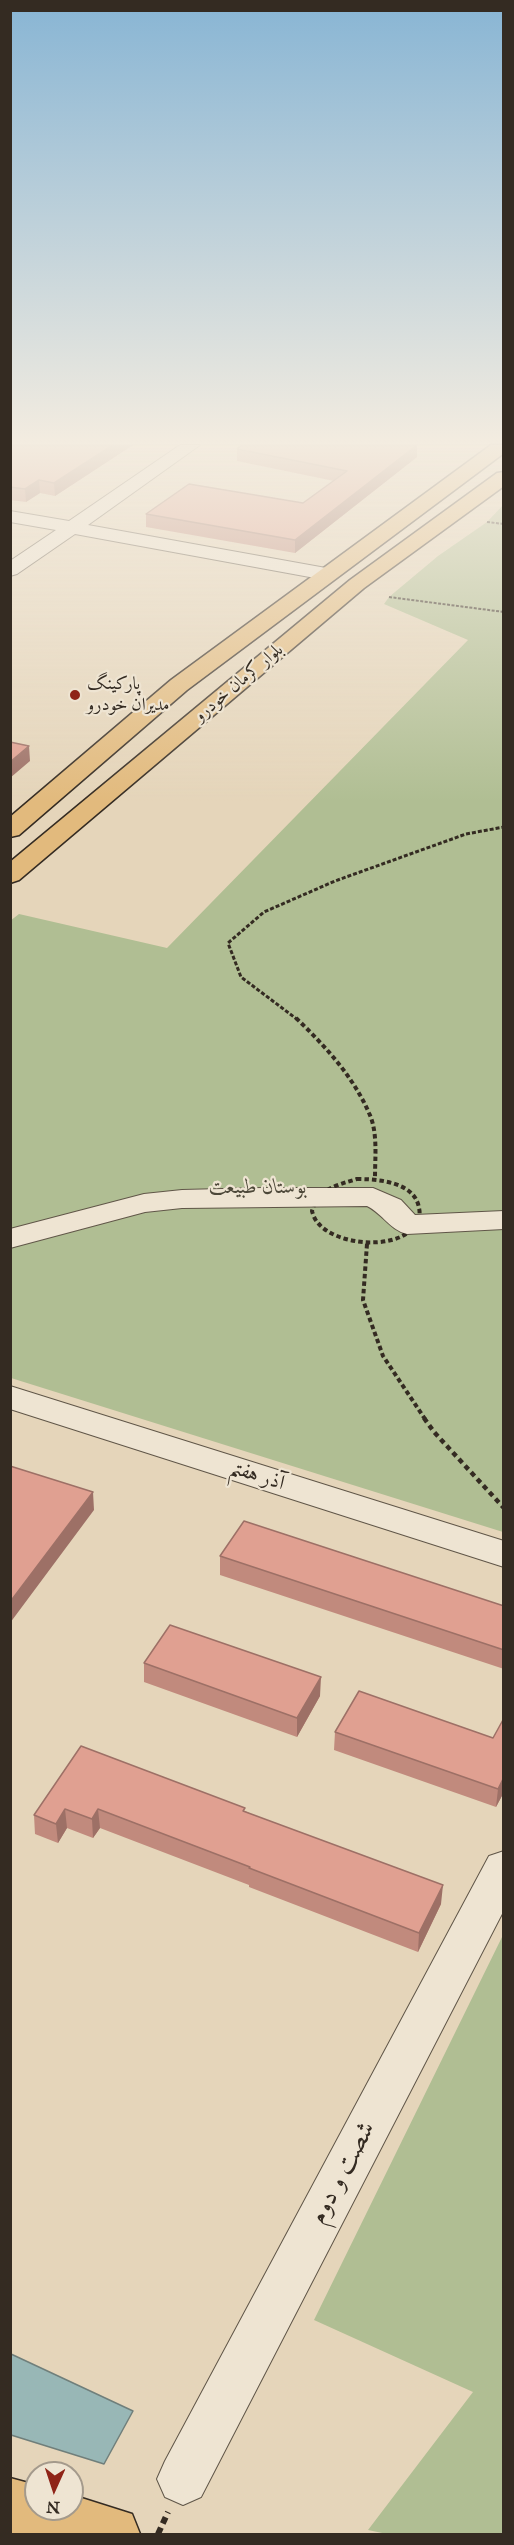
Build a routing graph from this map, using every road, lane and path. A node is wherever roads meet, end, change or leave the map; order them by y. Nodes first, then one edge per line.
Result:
1 (269, 564) edge
2 (340, 564) edge
3 (385, 564) edge
4 (326, 574) junction
5 (389, 597) dead end
6 (504, 612) edge
7 (504, 827) edge
8 (10, 830) edge
9 (10, 875) edge
10 (375, 1179) dead end
11 (504, 1220) edge
12 (10, 1239) edge
13 (367, 1244) dead end
14 (10, 1397) edge
15 (504, 1509) edge
16 (504, 1554) edge
17 (504, 1868) edge
18 (183, 2479) dead end
19 (10, 2505) edge
20 (112, 2535) edge

1 - 4 street
2 - 4 main road, بلوار کرمان خودرو
3 - 9 main road, بلوار کرمان خودرو
4 - 8 main road, بلوار کرمان خودرو
5 - 6 path
7 - 10 path
11 - 12 street
13 - 15 path
14 - 16 street, آذر هفتم
17 - 18 street, شصت و دوم
19 - 20 main road

